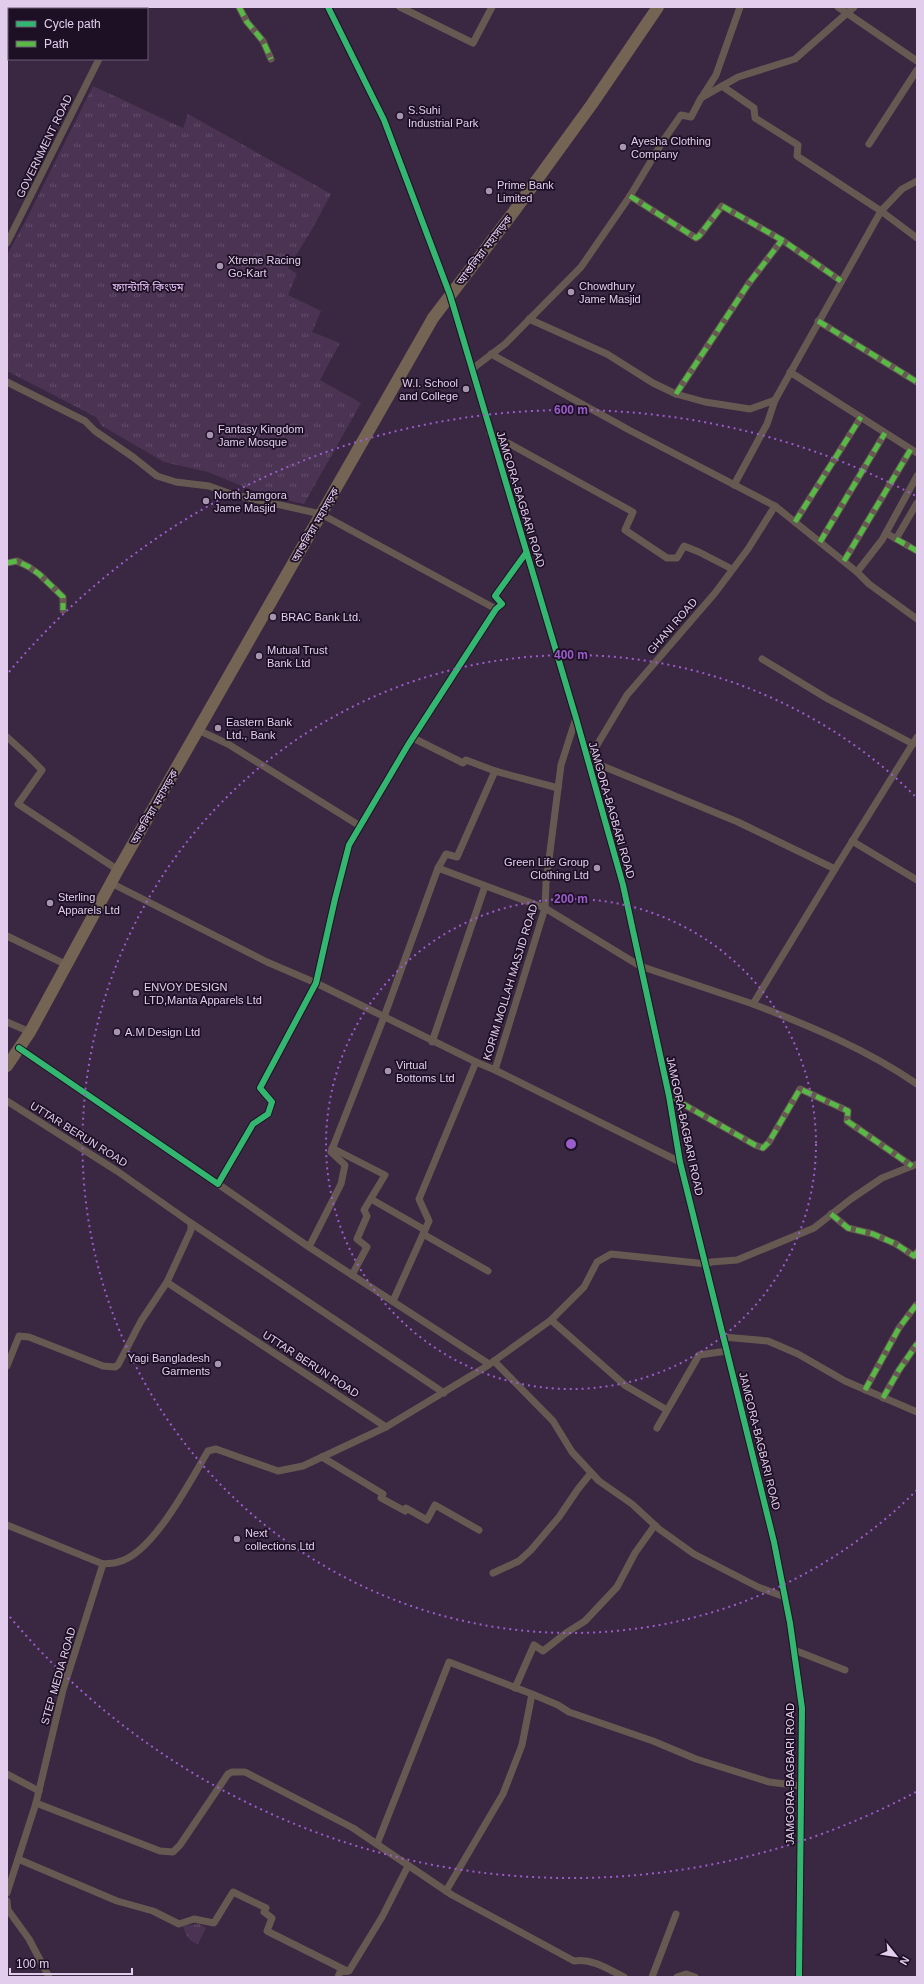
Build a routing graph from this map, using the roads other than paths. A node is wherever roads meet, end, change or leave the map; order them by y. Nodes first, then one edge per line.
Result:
1 (239, 7) edge
2 (328, 7) edge
3 (400, 7) edge
4 (492, 7) edge
5 (658, 7) edge
6 (740, 7) edge
7 (838, 7) edge
8 (854, 7) edge
9 (847, 14) junction
10 (271, 58) dead end
11 (98, 60) edge
12 (917, 60) edge
13 (917, 70) edge
14 (722, 86) junction
15 (701, 98) junction
16 (869, 144) dead end
17 (917, 180) edge
18 (630, 196) junction
19 (881, 211) junction
20 (917, 238) edge
21 (782, 240) junction
22 (7, 243) edge
23 (841, 281) junction
24 (450, 295) junction
25 (529, 319) junction
26 (818, 321) junction
27 (491, 354) junction
28 (472, 368) junction
29 (790, 372) junction
30 (7, 382) edge
31 (917, 382) edge
32 (676, 394) junction
33 (775, 400) junction
34 (861, 417) junction
35 (490, 433) junction
36 (885, 433) junction
37 (914, 451) edge
38 (917, 476) edge
39 (734, 485) junction
40 (917, 503) edge
41 (775, 506) junction
42 (321, 514) junction
43 (795, 522) junction
44 (886, 533) junction
45 (896, 538) junction
46 (820, 542) junction
47 (917, 551) edge
48 (526, 552) junction
49 (844, 561) junction
50 (7, 563) edge
51 (732, 570) junction
52 (857, 572) junction
53 (496, 609) junction
54 (62, 610) dead end
55 (917, 619) edge
56 (762, 659) dead end
57 (576, 718) junction
58 (198, 730) junction
59 (7, 737) edge
60 (917, 737) edge
61 (412, 738) junction
62 (913, 744) junction
63 (588, 760) junction
64 (495, 771) junction
65 (558, 788) junction
66 (360, 826) junction
67 (852, 841) junction
68 (438, 868) junction
69 (835, 869) junction
70 (118, 870) junction
71 (917, 880) edge
72 (111, 883) junction
73 (485, 886) junction
74 (545, 908) junction
75 (7, 936) edge
76 (67, 965) junction
77 (640, 966) junction
78 (316, 983) junction
79 (753, 1004) junction
80 (384, 1017) junction
81 (7, 1022) edge
82 (30, 1032) junction
83 (432, 1042) junction
84 (19, 1048) junction
85 (476, 1062) junction
86 (7, 1066) edge
87 (495, 1070) junction
88 (917, 1084) edge
89 (669, 1096) junction
90 (7, 1102) edge
91 (332, 1148) junction
92 (680, 1162) junction
93 (914, 1165) edge
94 (218, 1184) junction
95 (371, 1198) junction
96 (832, 1214) junction
97 (191, 1222) junction
98 (424, 1232) junction
99 (309, 1247) junction
100 (917, 1252) edge
101 (707, 1264) junction
102 (488, 1271) dead end
103 (352, 1275) junction
104 (167, 1282) junction
105 (393, 1301) junction
106 (916, 1305) dead end
107 (551, 1320) junction
108 (724, 1337) junction
109 (917, 1344) edge
110 (727, 1351) junction
111 (491, 1363) junction
112 (7, 1366) edge
113 (865, 1390) junction
114 (444, 1393) junction
115 (883, 1398) junction
116 (667, 1410) junction
117 (917, 1412) edge
118 (386, 1427) junction
119 (657, 1428) dead end
120 (322, 1457) junction
121 (592, 1473) junction
122 (7, 1525) edge
123 (654, 1525) junction
124 (479, 1530) dead end
125 (103, 1564) junction
126 (494, 1573) dead end
127 (785, 1597) junction
128 (794, 1650) junction
129 (845, 1670) dead end
130 (515, 1688) junction
131 (532, 1694) junction
132 (7, 1774) edge
133 (801, 1786) junction
134 (39, 1791) junction
135 (36, 1803) junction
136 (377, 1844) junction
137 (18, 1859) junction
138 (408, 1866) junction
139 (446, 1891) junction
140 (7, 1893) edge
141 (7, 1901) edge
142 (676, 1914) dead end
143 (347, 1971) junction
144 (49, 1977) edge
145 (338, 1977) edge
146 (624, 1977) edge
147 (652, 1977) edge
148 (677, 1977) edge
149 (694, 1977) edge
150 (799, 1977) edge

1 - 10 street
2 - 24 street, JAMGORA-BAGBARI ROAD
3 - 4 street
5 - 24 highway, আশুলিয়া মহাসড়ক
6 - 15 street
7 - 9 street
8 - 9 street
9 - 12 street
9 - 14 street
11 - 22 street, GOVERNMENT ROAD
13 - 16 street
14 - 15 street
14 - 19 street
15 - 18 street
17 - 19 street
18 - 21 street
18 - 25 street
19 - 20 street
19 - 23 street
21 - 23 street
21 - 32 street
23 - 26 street
24 - 28 street, JAMGORA-BAGBARI ROAD
24 - 42 highway, আশুলিয়া মহাসড়ক
25 - 27 street
25 - 32 street
26 - 29 street
26 - 31 street
27 - 28 street
27 - 39 street
28 - 35 street, JAMGORA-BAGBARI ROAD
29 - 33 street
29 - 34 street
30 - 42 street
32 - 33 street
33 - 39 street
34 - 36 street
34 - 43 street
35 - 48 street, JAMGORA-BAGBARI ROAD
35 - 51 street
36 - 37 street
36 - 46 street
37 - 49 street
38 - 44 street
39 - 41 street
40 - 45 street
41 - 43 street
41 - 51 street, GHANI ROAD
42 - 53 street
42 - 58 highway, আশুলিয়া মহাসড়ক
43 - 46 street
44 - 45 street
44 - 52 street
45 - 47 street
46 - 49 street
48 - 53 street
48 - 57 street, JAMGORA-BAGBARI ROAD
49 - 52 street
50 - 54 street
51 - 63 street, GHANI ROAD
52 - 55 street
53 - 61 street
56 - 62 street
57 - 63 street, JAMGORA-BAGBARI ROAD
57 - 65 street, KORIM MOLLAH MASJID ROAD
58 - 66 street
58 - 70 highway, আশুলিয়া মহাসড়ক
59 - 70 street
60 - 62 street
61 - 64 street
61 - 66 street
62 - 67 street
63 - 69 street
63 - 77 street, JAMGORA-BAGBARI ROAD
64 - 65 street
64 - 68 street
65 - 74 street, KORIM MOLLAH MASJID ROAD
66 - 78 street
67 - 69 street
67 - 71 street
68 - 73 street
68 - 80 street
69 - 79 street
70 - 72 highway, আশুলিয়া মহাসড়ক
72 - 76 highway, আশুলিয়া মহাসড়ক
72 - 78 street
73 - 74 street
73 - 83 street
74 - 77 street
74 - 87 street, KORIM MOLLAH MASJID ROAD
75 - 76 street
76 - 82 highway, আশুলিয়া মহাসড়ক
77 - 79 street
77 - 89 street, JAMGORA-BAGBARI ROAD
78 - 80 street
78 - 94 street
79 - 88 street
80 - 83 street
80 - 91 street
81 - 82 street
82 - 84 highway, আশুলিয়া মহাসড়ক
83 - 85 street
84 - 86 highway, আশুলিয়া মহাসড়ক
84 - 94 street
85 - 87 street, KORIM MOLLAH MASJID ROAD
85 - 98 street, KORIM MOLLAH MASJID ROAD
87 - 92 street
89 - 92 street, JAMGORA-BAGBARI ROAD
89 - 93 street
90 - 97 street, UTTAR BERUN ROAD
91 - 95 street
91 - 99 street
92 - 101 street, JAMGORA-BAGBARI ROAD
93 - 96 street
94 - 99 street
95 - 98 street
95 - 103 street
96 - 100 street
96 - 101 street
97 - 104 street
97 - 114 street, UTTAR BERUN ROAD
98 - 102 street
98 - 105 street, KORIM MOLLAH MASJID ROAD
99 - 103 street
101 - 107 street
101 - 108 street, JAMGORA-BAGBARI ROAD
103 - 105 street
104 - 112 street
104 - 118 street, UTTAR BERUN ROAD
105 - 111 street
106 - 113 street
107 - 111 street
107 - 116 street
108 - 110 street, JAMGORA-BAGBARI ROAD
108 - 113 street
109 - 115 street
110 - 116 street
110 - 127 street, JAMGORA-BAGBARI ROAD
111 - 114 street
111 - 121 street
113 - 115 street
114 - 118 street
115 - 117 street
116 - 119 street
118 - 120 street
120 - 124 street
120 - 125 street
121 - 123 street
121 - 126 street
122 - 125 street
123 - 127 street
123 - 130 street
125 - 134 street, STEP MEDIA ROAD
127 - 128 street, JAMGORA-BAGBARI ROAD
128 - 129 street
128 - 133 street, JAMGORA-BAGBARI ROAD
130 - 131 street
130 - 136 street
131 - 133 street
131 - 139 street
132 - 134 street
133 - 150 street, JAMGORA-BAGBARI ROAD
134 - 135 street, STEP MEDIA ROAD
135 - 136 street
135 - 137 street, STEP MEDIA ROAD
136 - 138 street
137 - 140 street, STEP MEDIA ROAD
137 - 143 street
138 - 139 street
138 - 143 street
139 - 146 street
141 - 144 street
142 - 147 street
143 - 145 street
148 - 149 street

